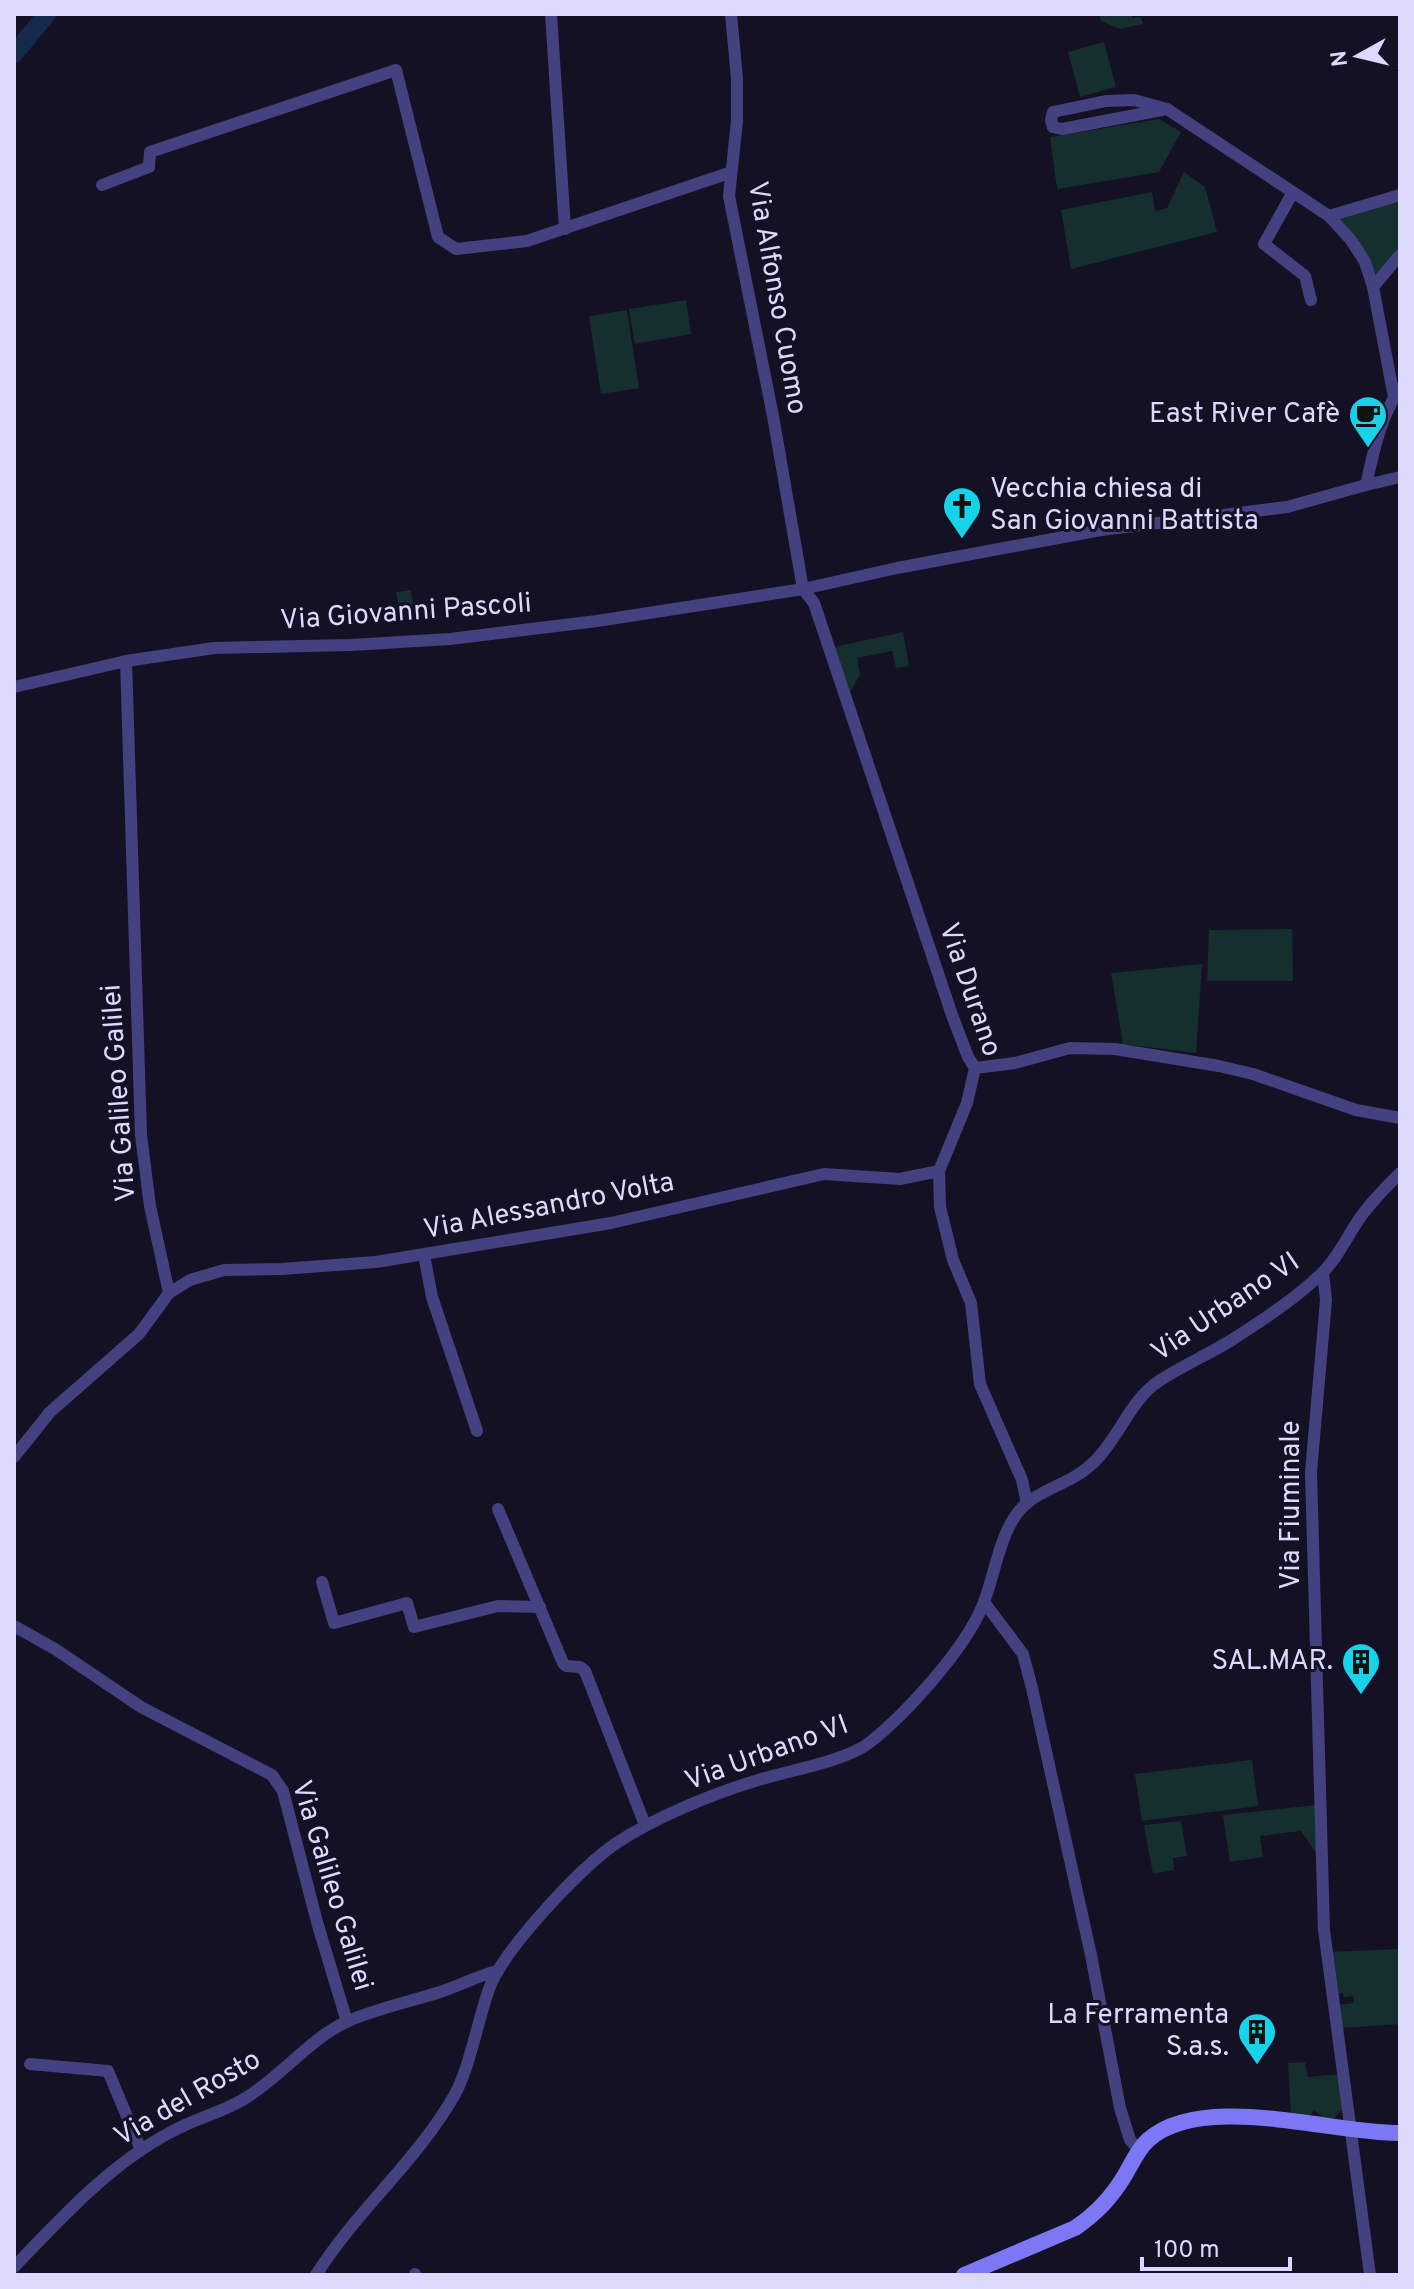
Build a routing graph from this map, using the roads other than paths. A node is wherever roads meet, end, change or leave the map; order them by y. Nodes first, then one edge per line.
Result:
1 (551, 14) edge
2 (731, 14) edge
3 (1167, 109) junction
4 (729, 173) junction
5 (102, 185) dead end
6 (1292, 194) junction
7 (1400, 195) edge
8 (1329, 216) junction
9 (565, 229) junction
10 (1400, 255) edge
11 (1373, 287) junction
12 (1311, 300) dead end
13 (1397, 392) edge
14 (1400, 477) edge
15 (1366, 485) junction
16 (803, 589) junction
17 (126, 661) junction
18 (14, 687) edge
19 (975, 1068) junction
20 (1400, 1118) edge
21 (939, 1171) junction
22 (1400, 1173) edge
23 (424, 1255) junction
24 (1323, 1273) junction
25 (169, 1293) junction
26 (477, 1431) dead end
27 (14, 1457) edge
28 (1027, 1503) junction
29 (498, 1509) dead end
30 (322, 1582) dead end
31 (984, 1602) junction
32 (540, 1607) junction
33 (14, 1626) edge
34 (645, 1825) junction
35 (497, 1971) junction
36 (347, 2022) junction
37 (30, 2064) dead end
38 (1350, 2128) junction
39 (1400, 2133) edge
40 (141, 2150) junction
41 (1139, 2150) junction
42 (14, 2267) edge
43 (316, 2275) edge
44 (964, 2275) edge
45 (1370, 2275) edge

1 - 9 street
2 - 4 street, Via Alfonso Cuomo
3 - 3 street
3 - 6 street
4 - 9 street
4 - 16 street, Via Alfonso Cuomo
5 - 9 street
6 - 8 street
6 - 12 street
7 - 8 street
8 - 11 street
10 - 11 street
11 - 13 street
13 - 15 street
14 - 15 street, Via Giovanni Pascoli
15 - 16 street, Via Giovanni Pascoli
16 - 17 street, Via Giovanni Pascoli
16 - 19 street, Via Durano
17 - 18 street, Via Giovanni Pascoli
17 - 25 street, Via Galileo Galilei
19 - 20 street
19 - 21 street, Via Durano
21 - 23 street, Via Alessandro Volta
21 - 28 street, Via Durano
22 - 24 street, Via Urbano VI
23 - 25 street, Via Alessandro Volta
23 - 26 street
24 - 28 street, Via Urbano VI
24 - 38 street, Via Fiuminale
25 - 27 street
28 - 31 street, Via Urbano VI
29 - 32 street
30 - 32 street
31 - 34 street, Via Urbano VI
31 - 41 street
32 - 34 street
33 - 36 street, Via Galileo Galilei
34 - 35 street, Via Urbano VI
35 - 36 street, Via del Rosto
35 - 43 street, Via Urbano VI
36 - 40 street, Via del Rosto
37 - 40 street
38 - 39 street
38 - 41 street
38 - 45 street
40 - 42 street, Via del Rosto
41 - 44 street

